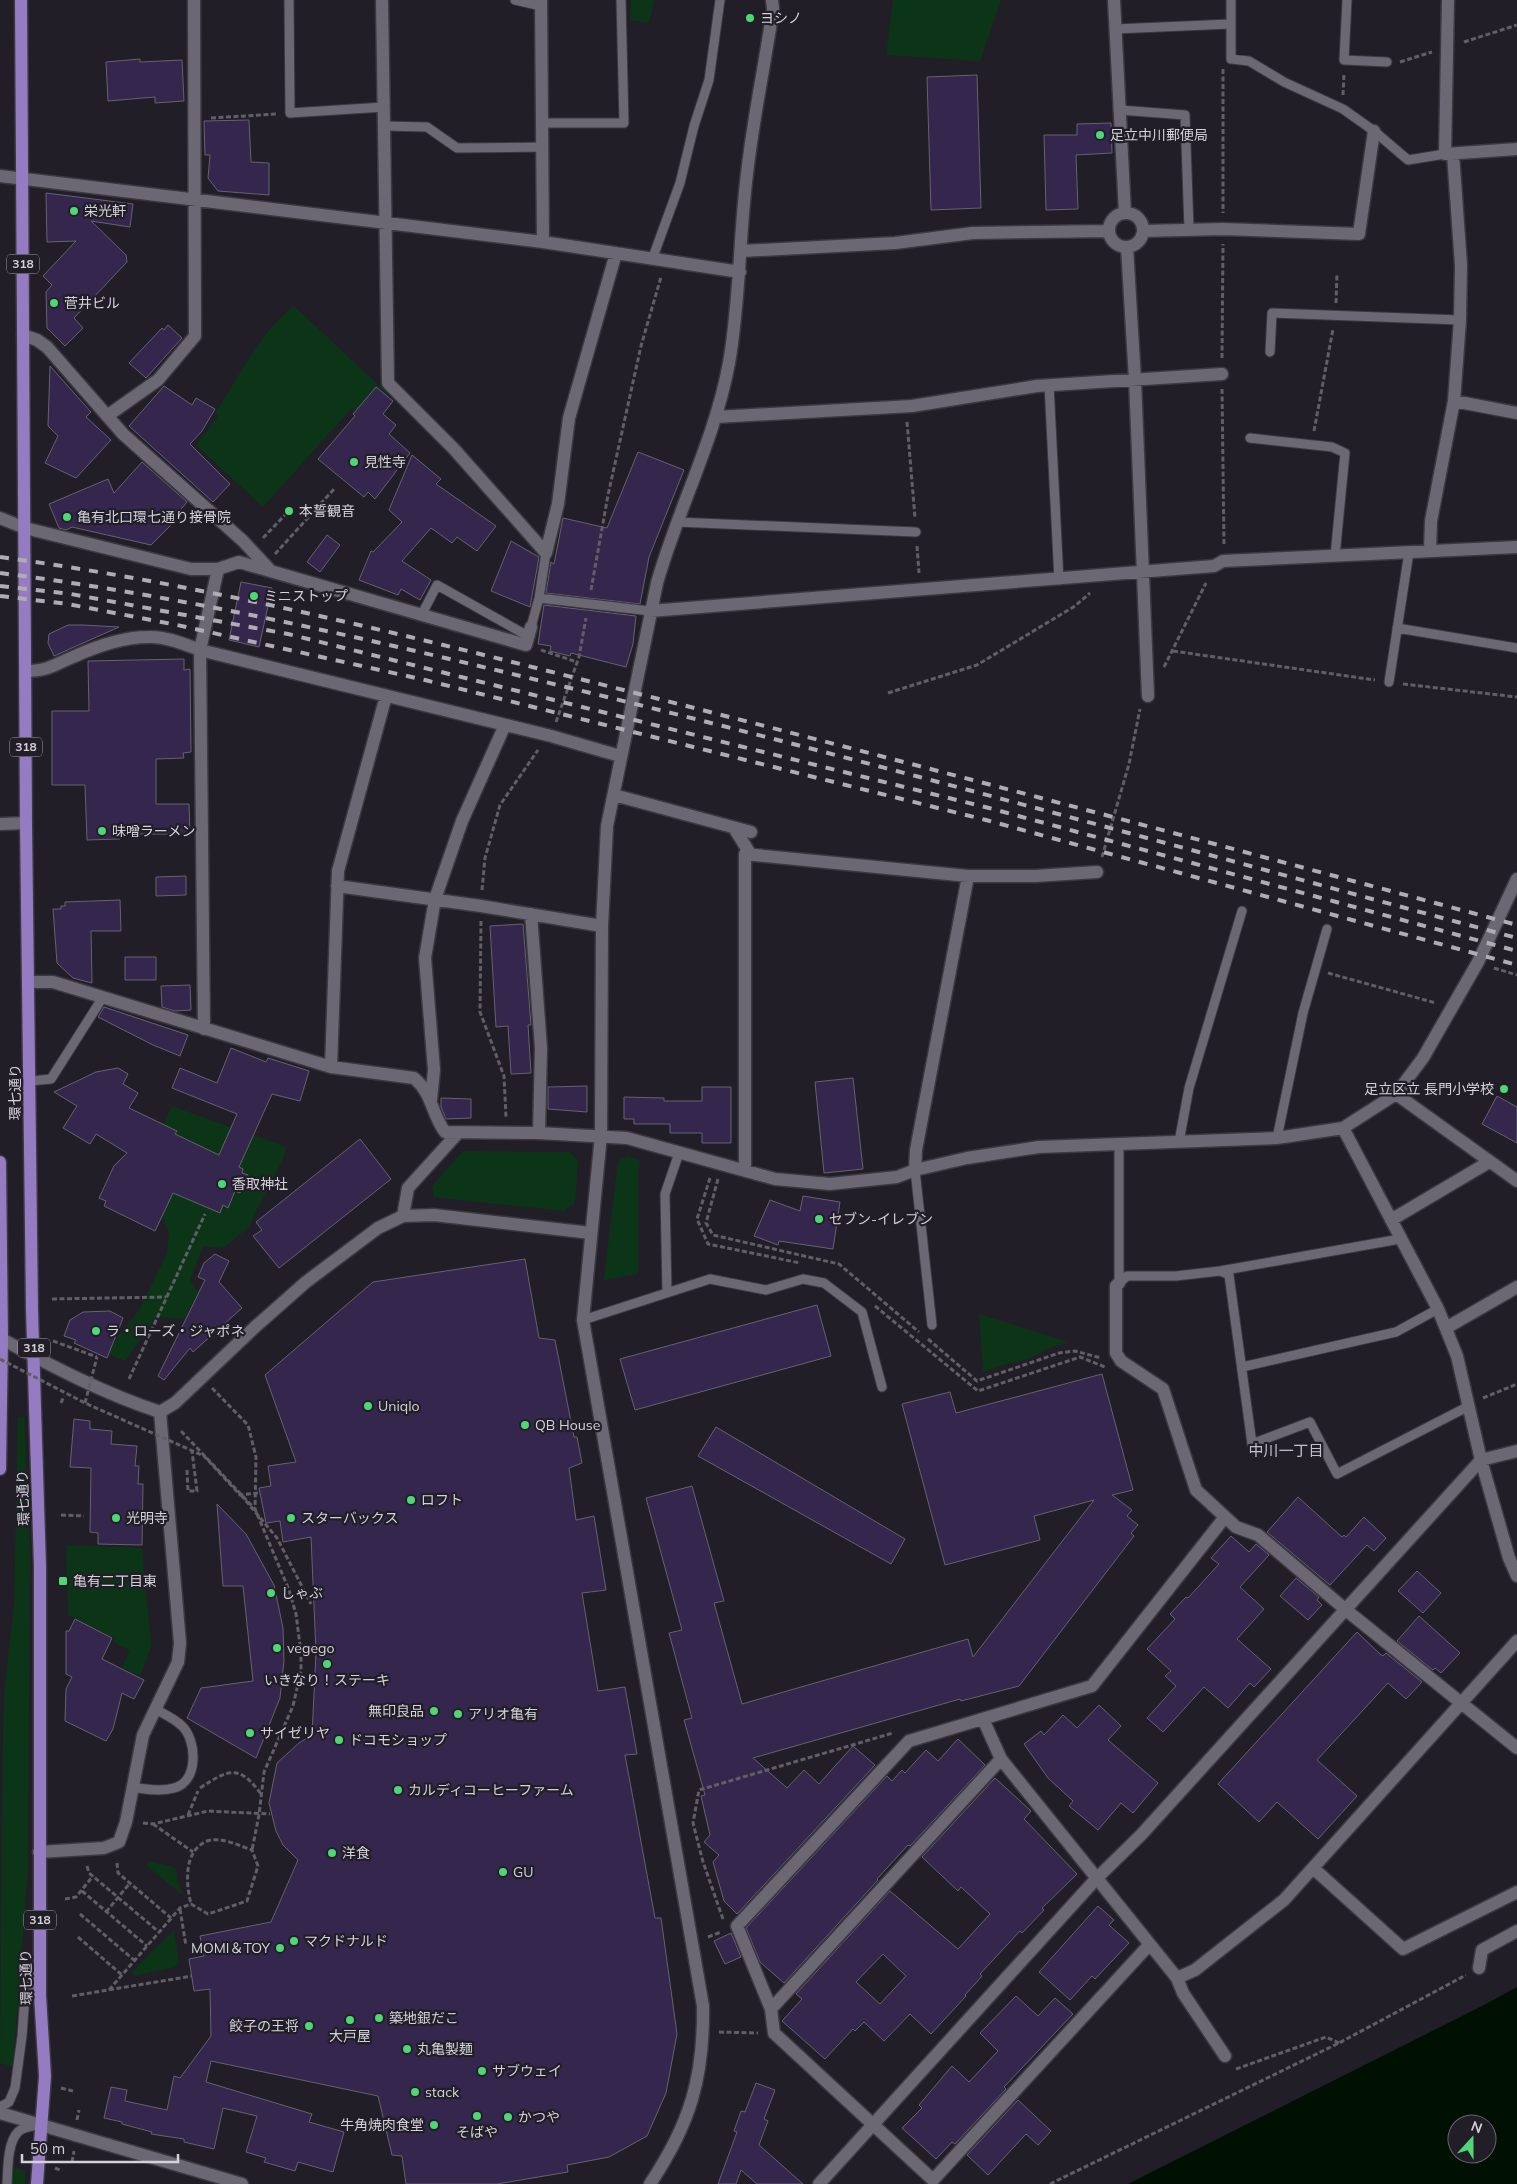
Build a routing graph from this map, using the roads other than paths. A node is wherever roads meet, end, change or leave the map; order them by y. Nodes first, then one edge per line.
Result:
1 (21, 0) edge
2 (194, 0) edge
3 (289, 0) edge
4 (382, 0) edge
5 (515, 0) edge
6 (620, 0) edge
7 (720, 0) edge
8 (772, 0) edge
9 (1114, 0) edge
10 (1231, 0) edge
11 (1346, 0) edge
12 (1448, 0) edge
13 (541, 3) edge
14 (1230, 24) junction
15 (1115, 28) junction
16 (1387, 62) dead end
17 (384, 107) junction
18 (1120, 110) junction
19 (542, 123) junction
20 (384, 126) junction
21 (1374, 131) junction
22 (543, 147) junction
23 (1517, 149) edge
24 (1449, 154) junction
25 (0, 176) edge
26 (22, 179) junction
27 (194, 199) junction
28 (1125, 213) junction
29 (385, 223) junction
30 (1189, 229) junction
31 (1109, 231) junction
32 (1143, 231) junction
33 (543, 242) junction
34 (1126, 247) junction
35 (741, 251) junction
36 (616, 253) junction
37 (653, 257) junction
38 (740, 272) junction
39 (1460, 320) junction
40 (23, 335) junction
41 (1270, 352) dead end
42 (1222, 374) road end
43 (1135, 380) junction
44 (1049, 386) junction
45 (1454, 401) junction
46 (1517, 413) edge
47 (108, 416) junction
48 (716, 417) junction
49 (1250, 438) dead end
50 (0, 518) edge
51 (677, 522) junction
52 (25, 528) junction
53 (916, 532) road end
54 (1517, 547) edge
55 (1430, 551) junction
56 (1409, 552) junction
57 (546, 553) junction
58 (1335, 556) junction
59 (268, 568) junction
60 (218, 569) junction
61 (1143, 572) junction
62 (1059, 580) junction
63 (539, 598) junction
64 (650, 611) junction
65 (422, 614) junction
66 (1397, 628) junction
67 (528, 636) junction
68 (1517, 648) edge
69 (200, 650) junction
70 (26, 671) junction
71 (1388, 682) road end
72 (386, 696) junction
73 (1148, 696) road end
74 (505, 726) junction
75 (620, 756) junction
76 (614, 795) junction
77 (26, 823) junction
78 (0, 824) edge
79 (734, 828) junction
80 (751, 832) dead end
81 (751, 854) junction
82 (1097, 872) road end
83 (968, 876) junction
84 (1517, 878) edge
85 (337, 886) junction
86 (435, 899) junction
87 (1242, 911) dead end
88 (531, 914) junction
89 (602, 926) junction
90 (1327, 929) dead end
91 (30, 982) junction
92 (103, 997) junction
93 (204, 1029) junction
94 (331, 1066) junction
95 (30, 1081) junction
96 (1396, 1094) junction
97 (432, 1100) junction
98 (1343, 1128) junction
99 (539, 1133) junction
100 (457, 1134) junction
101 (601, 1135) junction
102 (1277, 1138) junction
103 (1179, 1142) junction
104 (1119, 1143) junction
105 (679, 1153) junction
106 (0, 1162) edge
107 (1489, 1162) junction
108 (915, 1170) junction
109 (744, 1171) junction
110 (1517, 1181) edge
111 (403, 1216) junction
112 (1391, 1220) junction
113 (591, 1233) junction
114 (1400, 1239) junction
115 (1220, 1271) junction
116 (1119, 1283) junction
117 (1517, 1287) edge
118 (667, 1293) junction
119 (1438, 1309) junction
120 (582, 1320) junction
121 (932, 1325) dead end
122 (1446, 1328) junction
123 (1, 1338) edge
124 (34, 1357) junction
125 (1242, 1367) junction
126 (1, 1374) edge
127 (882, 1387) dead end
128 (1469, 1405) junction
129 (160, 1412) junction
130 (1517, 1451) edge
131 (1481, 1460) junction
132 (0, 1469) edge
133 (1225, 1517) junction
134 (1517, 1575) edge
135 (1346, 1610) junction
136 (1517, 1641) edge
137 (1462, 1703) junction
138 (155, 1709) junction
139 (983, 1719) junction
140 (1517, 1748) edge
141 (1001, 1759) junction
142 (132, 1787) junction
143 (39, 1852) junction
144 (1313, 1868) junction
145 (1096, 1879) junction
146 (1517, 1892) edge
147 (1517, 1931) edge
148 (1149, 1945) junction
149 (41, 1968) junction
150 (1478, 1968) road end
151 (1177, 1978) junction
152 (771, 2010) junction
153 (1225, 2056) road end
154 (0, 2107) edge
155 (0, 2113) edge
156 (40, 2125) junction
157 (873, 2125) junction
158 (236, 2183) edge
159 (6, 2184) edge
160 (37, 2184) edge
161 (650, 2184) edge
162 (820, 2184) edge

1 - 26 main road, 環七通り / 318
2 - 27 street
3 - 17 lane
4 - 17 street
5 - 13 lane
6 - 19 lane
7 - 37 lane
8 - 35 street
9 - 15 street
10 - 14 lane
11 - 16 lane
12 - 24 street
13 - 19 street
14 - 15 lane
14 - 21 lane
15 - 18 street
17 - 20 street
18 - 28 street
18 - 30 lane
19 - 22 street
20 - 22 lane
20 - 29 street
21 - 24 lane
21 - 30 street
22 - 33 street
23 - 24 street
24 - 39 street
25 - 26 street
26 - 27 street
26 - 40 main road, 環七通り / 318
27 - 29 street
27 - 47 street
28 - 31 street
28 - 32 street
29 - 33 street
29 - 57 street
30 - 32 street
31 - 34 street
31 - 35 street
32 - 34 street
33 - 36 street
34 - 43 street
35 - 38 street
36 - 37 street
36 - 57 street
37 - 38 street
38 - 48 street
39 - 41 lane
39 - 45 street
40 - 47 street
40 - 52 main road, 環七通り / 318
42 - 43 street
43 - 44 street
43 - 61 street
44 - 48 street
44 - 62 lane
45 - 46 street
45 - 55 street
47 - 59 street
48 - 51 street
49 - 58 lane
50 - 52 street
51 - 53 lane
51 - 64 street
52 - 60 street
52 - 70 main road, 環七通り / 318
54 - 55 street
55 - 56 street
56 - 58 street
56 - 66 lane
57 - 63 lane
58 - 61 street
59 - 60 street
59 - 65 street
60 - 69 street
61 - 62 street
61 - 73 street
62 - 64 street
63 - 64 lane
63 - 67 lane
64 - 75 street
65 - 67 street
65 - 67 lane
66 - 68 lane
66 - 71 lane
69 - 70 street
69 - 72 street
69 - 93 street
70 - 77 main road, 環七通り / 318
72 - 74 street
72 - 85 street
74 - 75 street
74 - 86 street
75 - 76 street
76 - 79 street
76 - 89 street
77 - 78 street
77 - 91 main road, 環七通り / 318
79 - 80 street
79 - 81 street
81 - 83 street
81 - 109 street
82 - 83 street
83 - 108 street
84 - 96 street
85 - 86 street
85 - 94 street
86 - 88 street
86 - 97 street
87 - 103 lane
88 - 89 street
88 - 99 street
89 - 101 street
90 - 102 lane
91 - 92 street
91 - 95 main road, 環七通り / 318
92 - 93 street
92 - 95 lane
93 - 94 street
94 - 97 street
95 - 124 main road, 環七通り / 318
96 - 98 street
96 - 107 street
97 - 100 street
98 - 102 street
98 - 112 street
99 - 100 street
99 - 101 street
100 - 111 street
101 - 105 street
101 - 113 street
102 - 103 street
103 - 104 street
104 - 108 street
104 - 116 lane
105 - 109 street
105 - 118 lane
106 - 123 main road, 環七通り / 318
107 - 110 street
107 - 112 street
108 - 109 street
108 - 121 lane
111 - 113 street
111 - 129 street
112 - 114 street
113 - 120 street
114 - 115 lane
114 - 119 street
115 - 116 lane
115 - 125 lane
116 - 133 street
117 - 122 street
118 - 120 lane
118 - 127 lane
119 - 122 street
119 - 125 lane
120 - 161 street
122 - 128 street
123 - 124 street
123 - 126 main road, 環七通り / 318
124 - 129 street
124 - 143 main road, 環七通り / 318
125 - 128 lane
126 - 132 main road, 環七通り / 318
128 - 131 street
129 - 138 street
130 - 131 street
131 - 134 street
131 - 135 street
133 - 135 street
133 - 139 street
135 - 137 street
135 - 145 street
136 - 137 street
137 - 140 street
137 - 144 street
138 - 142 street
138 - 142 lane
139 - 141 street
139 - 152 street
141 - 145 street
141 - 152 street
142 - 143 street
143 - 149 main road, 環七通り / 318
144 - 146 street
144 - 151 street
145 - 148 street
145 - 157 street
147 - 150 street
148 - 151 street
148 - 157 street
149 - 154 lane
149 - 156 main road, 環七通り / 318
151 - 153 street
152 - 157 street
155 - 156 street
156 - 158 street
156 - 159 lane
156 - 160 main road, 環七通り / 318
157 - 162 street

